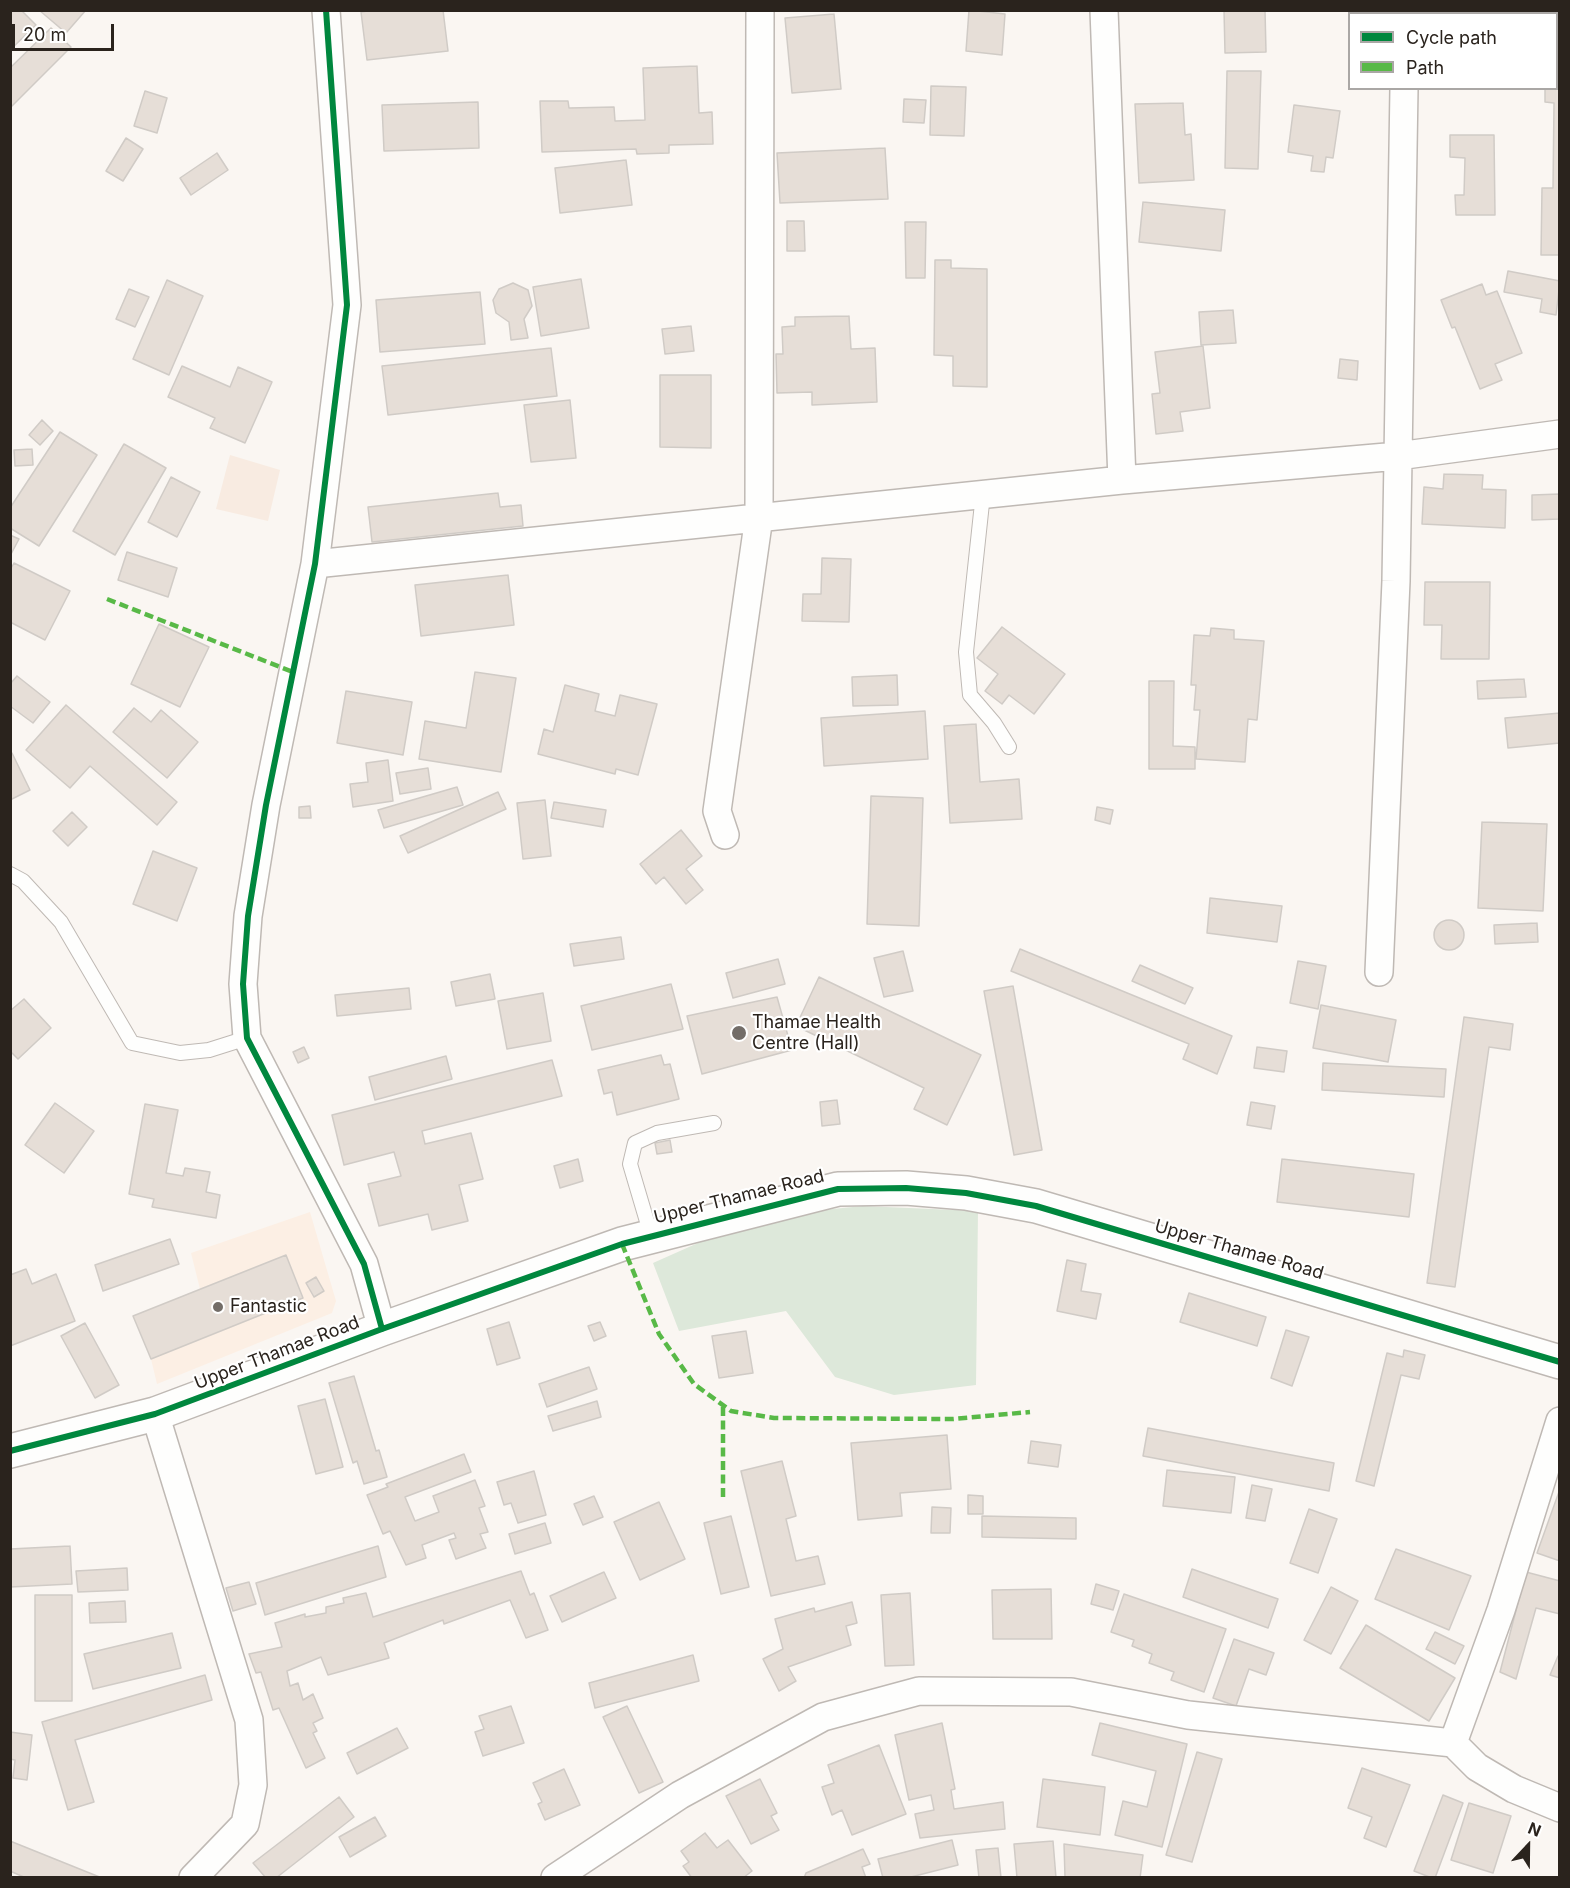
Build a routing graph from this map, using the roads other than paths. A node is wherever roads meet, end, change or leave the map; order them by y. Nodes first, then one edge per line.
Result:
1 (326, 10) edge
2 (760, 10) edge
3 (1104, 10) edge
4 (1404, 90) edge
5 (1560, 434) edge
6 (1398, 456) junction
7 (1122, 480) junction
8 (983, 494) junction
9 (759, 517) junction
10 (315, 564) junction
11 (1009, 747) dead end
12 (725, 835) dead end
13 (10, 874) edge
14 (1378, 972) dead end
15 (247, 1038) junction
16 (714, 1123) dead end
17 (651, 1235) junction
18 (382, 1329) junction
19 (1560, 1362) edge
20 (155, 1414) junction
21 (1560, 1421) edge
22 (10, 1450) edge
23 (1453, 1743) junction
24 (1560, 1808) edge
25 (193, 1878) edge
26 (555, 1878) edge

1 - 10 street
2 - 9 street
3 - 7 street
4 - 6 street
5 - 6 street
6 - 7 street
6 - 14 street
7 - 8 street
8 - 9 street
8 - 11 lane
9 - 10 street
9 - 12 street
10 - 15 street
13 - 15 lane
15 - 18 street
16 - 17 lane
17 - 18 street, Upper Thamae Road
17 - 19 street, Upper Thamae Road
18 - 20 street, Upper Thamae Road
20 - 22 street, Upper Thamae Road
20 - 25 street
21 - 23 street
23 - 24 street
23 - 26 street

